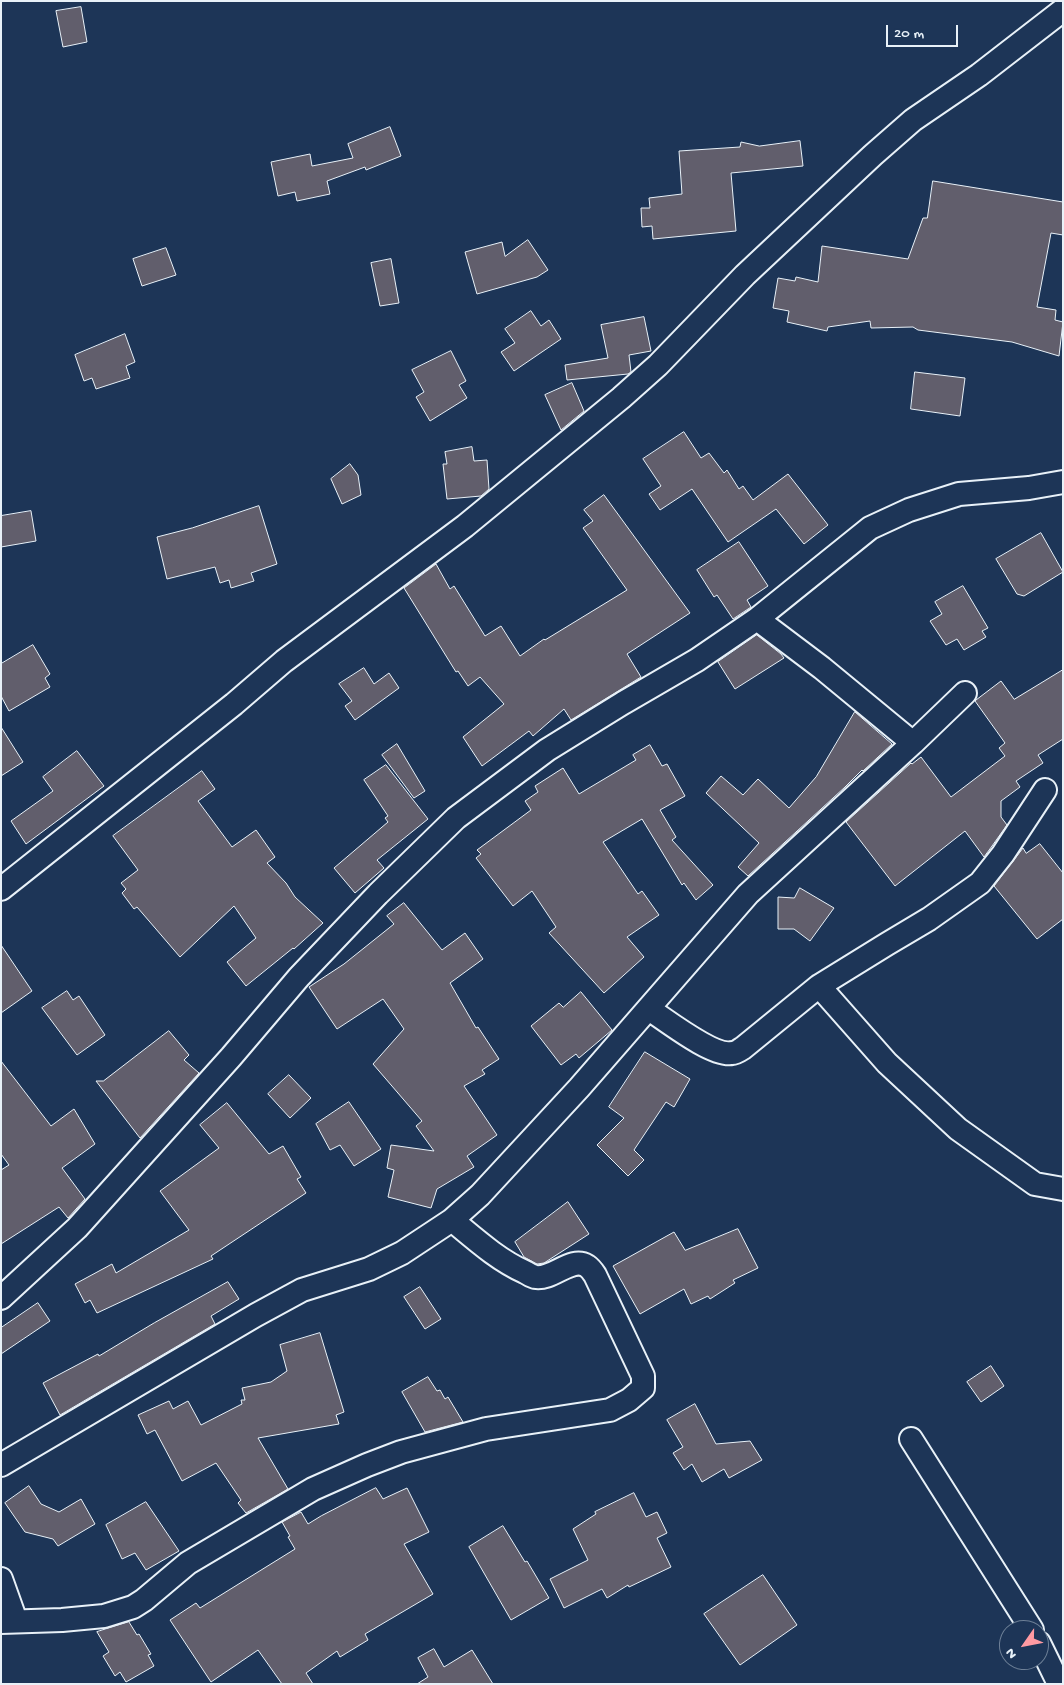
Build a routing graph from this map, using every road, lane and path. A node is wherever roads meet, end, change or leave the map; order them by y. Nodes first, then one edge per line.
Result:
1 (1063, 10) edge
2 (1062, 483) edge
3 (757, 618) junction
4 (965, 693) dead end
5 (913, 743) junction
6 (1045, 790) dead end
7 (1, 888) edge
8 (819, 986) junction
9 (649, 1009) junction
10 (1063, 1189) edge
11 (452, 1220) junction
12 (1, 1298) edge
13 (910, 1439) dead end
14 (1, 1465) edge
15 (1, 1578) edge
16 (1026, 1620) edge
17 (9, 1622) edge
18 (1049, 1663) edge
19 (1059, 1684) edge

1 - 7 street
2 - 3 street
3 - 5 street
3 - 12 street
4 - 5 street
5 - 9 street
6 - 8 street
8 - 9 street
8 - 10 street
9 - 11 street
11 - 14 street
11 - 17 street
13 - 16 street
15 - 17 street
18 - 19 street

